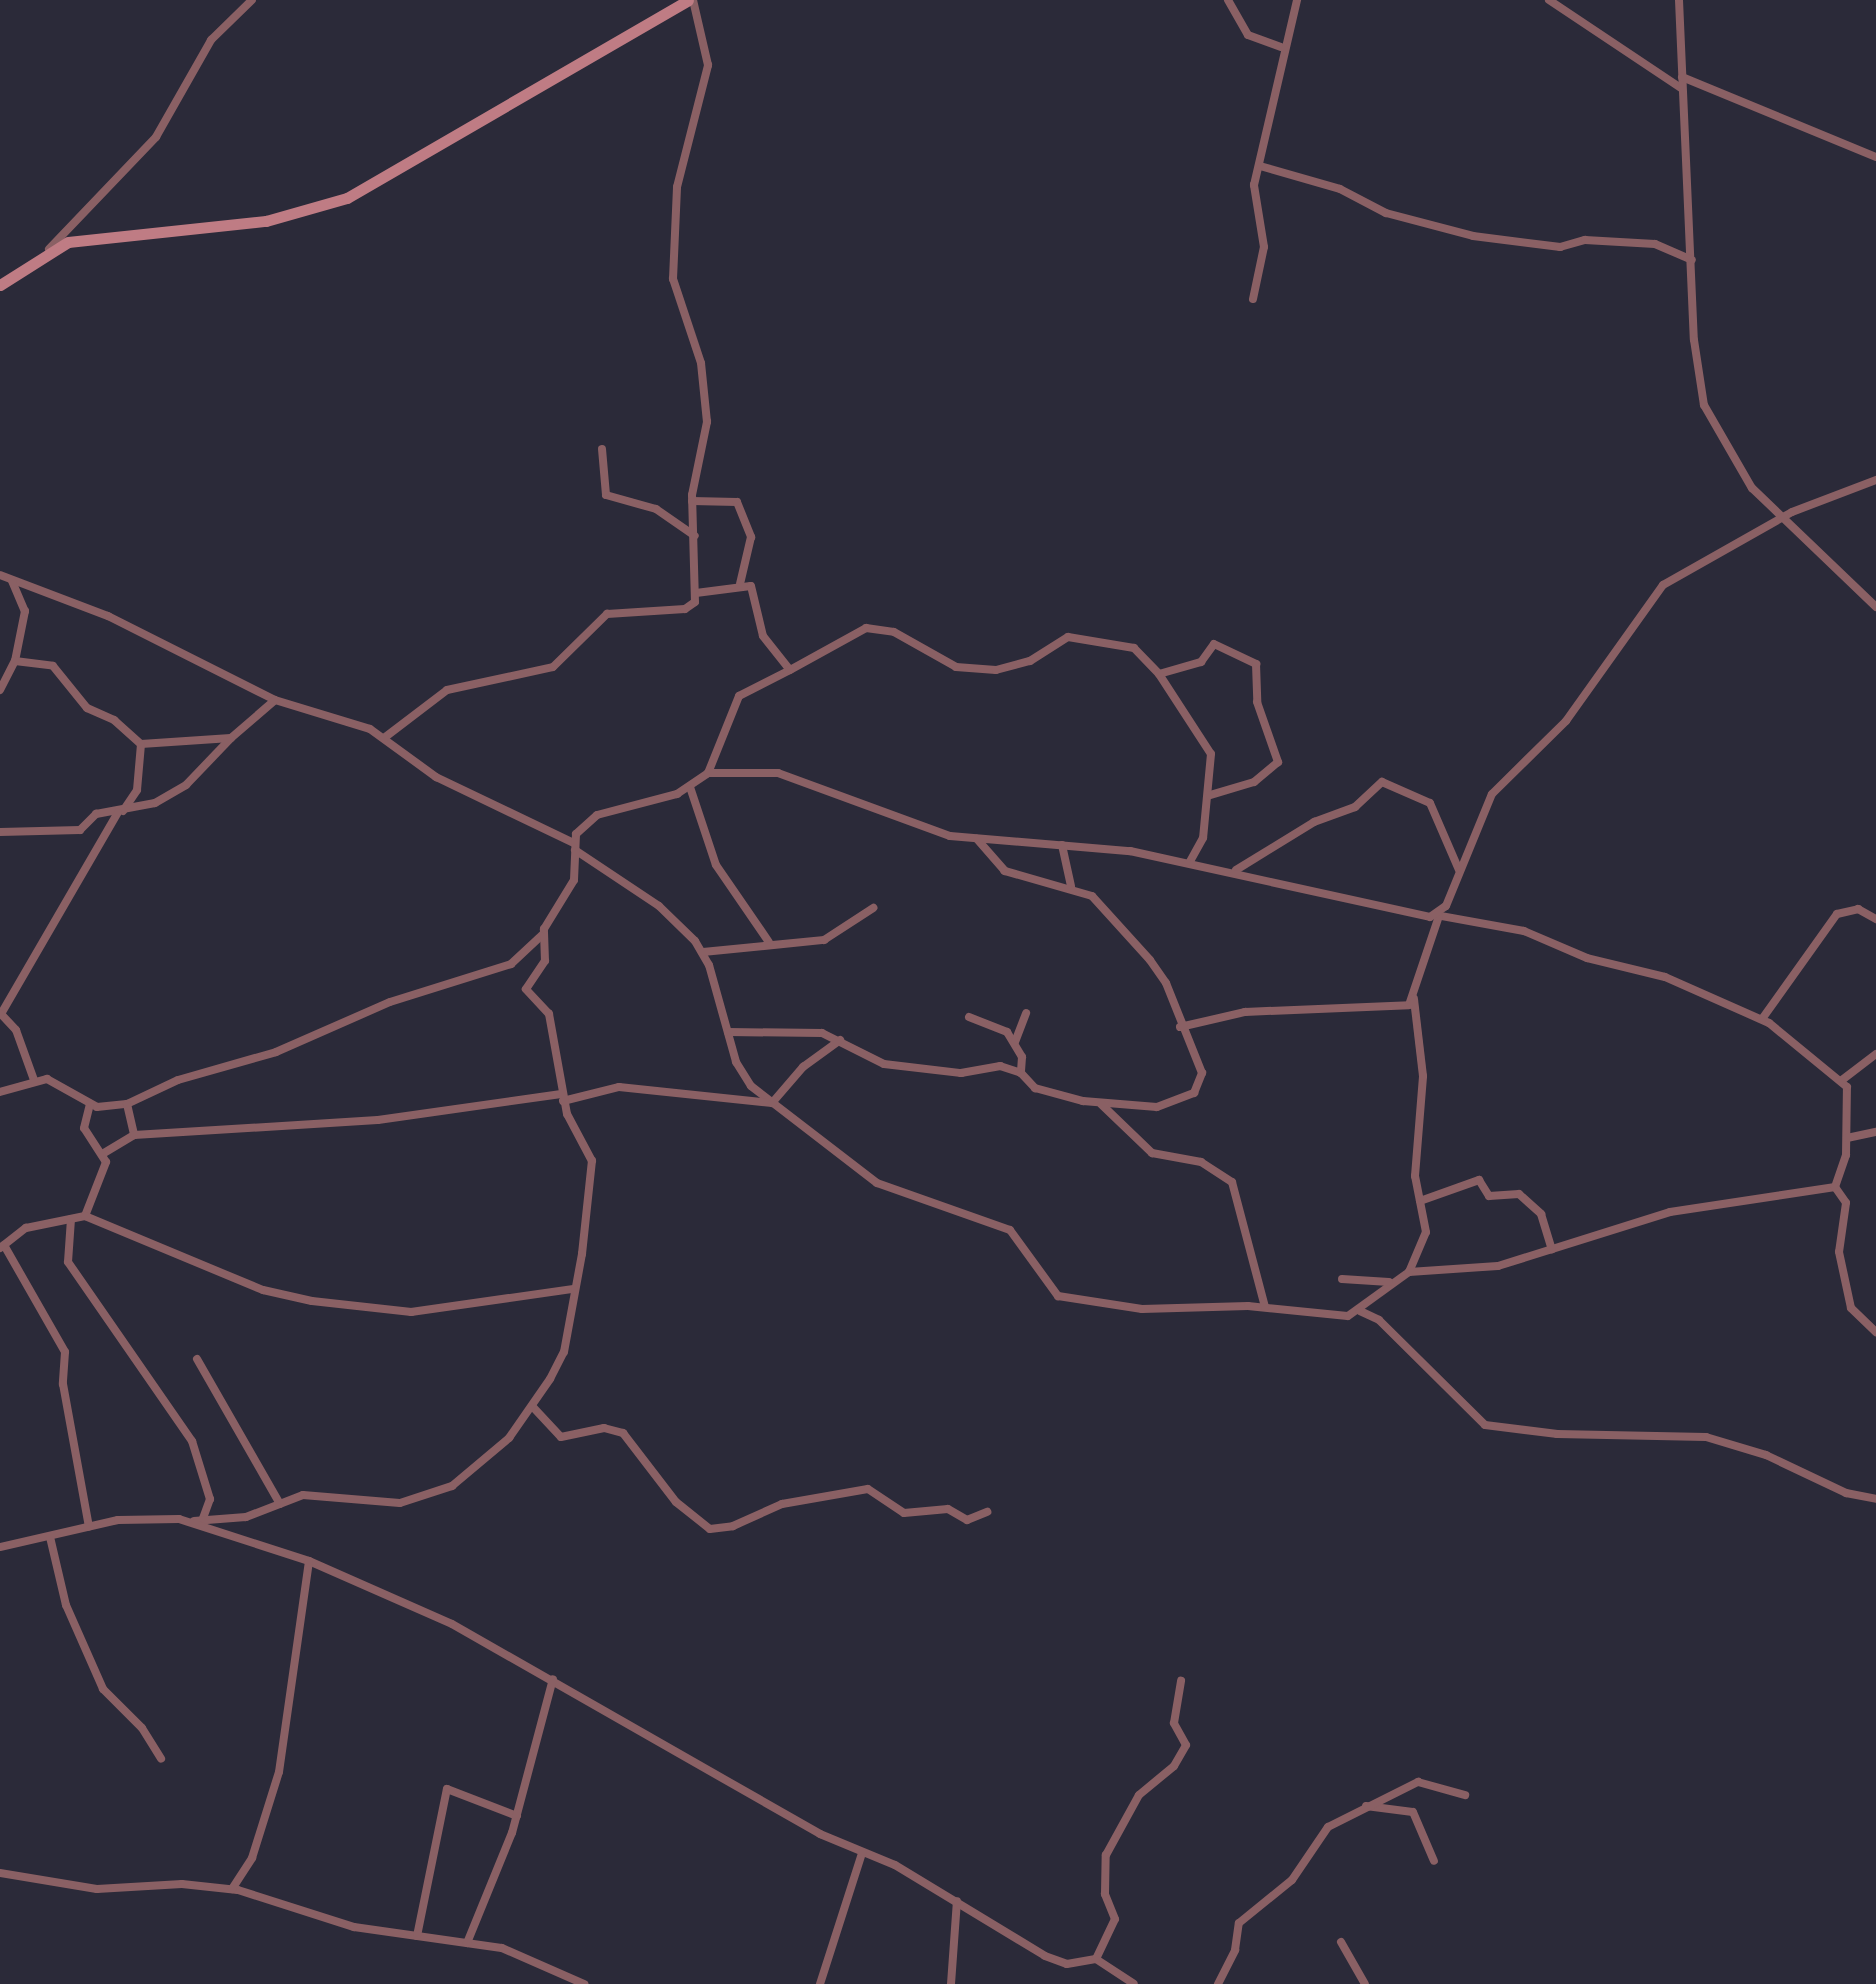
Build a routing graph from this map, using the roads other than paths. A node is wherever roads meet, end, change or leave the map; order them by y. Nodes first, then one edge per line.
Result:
1 (252, 0) edge
2 (691, 0) edge
3 (1228, 0) edge
4 (1297, 0) edge
5 (1548, 0) edge
6 (1679, 0) edge
7 (1281, 47) junction
8 (1682, 77) junction
9 (1682, 88) junction
10 (1876, 158) edge
11 (1260, 166) junction
12 (49, 249) junction
13 (1692, 260) junction
14 (0, 285) edge
15 (1253, 298) dead end
16 (602, 449) dead end
17 (1876, 480) edge
18 (692, 502) junction
19 (1780, 518) junction
20 (695, 536) junction
21 (0, 575) edge
22 (12, 581) junction
23 (740, 584) junction
24 (696, 593) junction
25 (1876, 607) edge
26 (15, 661) junction
27 (790, 670) junction
28 (1160, 674) junction
29 (1, 685) edge
30 (275, 700) junction
31 (230, 738) junction
32 (384, 738) junction
33 (141, 744) junction
34 (708, 773) junction
35 (690, 787) junction
36 (1210, 795) junction
37 (120, 811) junction
38 (0, 832) edge
39 (976, 839) junction
40 (1062, 844) junction
41 (575, 847) junction
42 (1189, 863) junction
43 (1236, 870) junction
44 (1459, 870) junction
45 (1071, 886) junction
46 (874, 908) dead end
47 (1437, 915) junction
48 (1876, 919) edge
49 (543, 934) junction
50 (770, 942) junction
51 (703, 952) junction
52 (1414, 999) junction
53 (0, 1014) edge
54 (1026, 1014) dead end
55 (969, 1017) dead end
56 (1762, 1019) junction
57 (1180, 1027) junction
58 (728, 1032) junction
59 (840, 1040) junction
60 (1015, 1042) junction
61 (1876, 1054) edge
62 (1022, 1073) junction
63 (34, 1080) junction
64 (1842, 1080) junction
65 (0, 1092) edge
66 (562, 1098) junction
67 (772, 1103) junction
68 (90, 1104) junction
69 (126, 1104) junction
70 (1102, 1104) junction
71 (1876, 1132) edge
72 (134, 1135) junction
73 (1847, 1138) junction
74 (104, 1152) junction
75 (1836, 1187) junction
76 (1420, 1201) junction
77 (85, 1216) junction
78 (71, 1219) junction
79 (2, 1246) edge
80 (1552, 1249) junction
81 (1410, 1272) junction
82 (1342, 1279) dead end
83 (1388, 1282) junction
84 (573, 1289) junction
85 (1265, 1307) junction
86 (1360, 1311) junction
87 (1876, 1332) edge
88 (196, 1359) dead end
89 (532, 1406) junction
90 (1876, 1499) edge
91 (280, 1504) junction
92 (987, 1512) dead end
93 (198, 1521) junction
94 (89, 1528) junction
95 (50, 1537) junction
96 (0, 1547) edge
97 (309, 1560) junction
98 (552, 1679) junction
99 (1181, 1681) dead end
100 (160, 1758) dead end
101 (1465, 1795) dead end
102 (1362, 1805) junction
103 (517, 1816) junction
104 (862, 1853) junction
105 (1434, 1861) dead end
106 (0, 1873) edge
107 (232, 1888) junction
108 (957, 1901) junction
109 (417, 1936) junction
110 (1341, 1942) dead end
111 (467, 1943) junction
112 (1096, 1958) junction
113 (584, 1984) edge
114 (820, 1984) edge
115 (951, 1984) edge
116 (1134, 1984) edge
117 (1218, 1984) edge
118 (1365, 1984) edge

1 - 12 street
2 - 12 street
2 - 18 street
3 - 7 street
4 - 7 street
5 - 9 street
6 - 8 street
7 - 11 street
8 - 9 street
8 - 10 street
9 - 13 street
11 - 13 street
11 - 15 street
12 - 14 street
13 - 19 street
16 - 20 street
17 - 19 street
18 - 20 street
18 - 23 street
19 - 25 street
19 - 44 street
20 - 24 street
21 - 22 street
22 - 26 street
22 - 30 street
23 - 24 street
23 - 27 street
24 - 32 street
26 - 29 street
26 - 33 street
27 - 28 street
27 - 34 street
28 - 36 street
28 - 36 street
30 - 31 street
30 - 32 street
31 - 33 street
31 - 37 street
32 - 41 street
33 - 37 street
34 - 35 street
34 - 39 street
35 - 41 street
35 - 50 street
36 - 42 street
37 - 38 street
37 - 53 street
39 - 40 street
39 - 45 street
40 - 42 street
40 - 45 street
41 - 49 street
41 - 51 street
42 - 43 street
43 - 44 street
43 - 47 street
44 - 47 street
45 - 57 street
46 - 50 street
47 - 52 street
47 - 56 street
48 - 56 street
49 - 66 street
49 - 69 street
50 - 51 street
51 - 58 street
52 - 57 street
52 - 76 street
53 - 63 street
54 - 60 street
55 - 60 street
56 - 64 street
57 - 70 street
58 - 59 street
58 - 67 street
59 - 62 street
59 - 67 street
60 - 62 street
61 - 64 street
62 - 70 street
63 - 65 street
63 - 68 street
64 - 73 street
66 - 67 street
66 - 72 street
66 - 84 street
67 - 85 street
68 - 69 street
68 - 74 street
69 - 72 street
70 - 85 street
71 - 73 street
72 - 74 street
73 - 75 street
74 - 77 street
75 - 80 street
75 - 87 street
76 - 80 street
76 - 81 street
77 - 78 street
77 - 84 street
78 - 79 street
78 - 93 street
79 - 94 street
80 - 81 street
81 - 83 street
82 - 83 street
83 - 86 street
84 - 89 street
85 - 86 street
86 - 90 street
88 - 91 street
89 - 91 street
89 - 92 street
91 - 93 street
93 - 94 street
93 - 97 street
94 - 95 street
95 - 96 street
95 - 100 street
97 - 98 street
97 - 107 street
98 - 103 street
98 - 104 street
99 - 112 street
101 - 102 street
102 - 105 street
102 - 117 street
103 - 109 street
103 - 111 street
104 - 108 street
104 - 114 street
106 - 107 street
107 - 109 street
108 - 112 street
108 - 115 street
109 - 111 street
110 - 118 street
111 - 113 street
112 - 116 street

